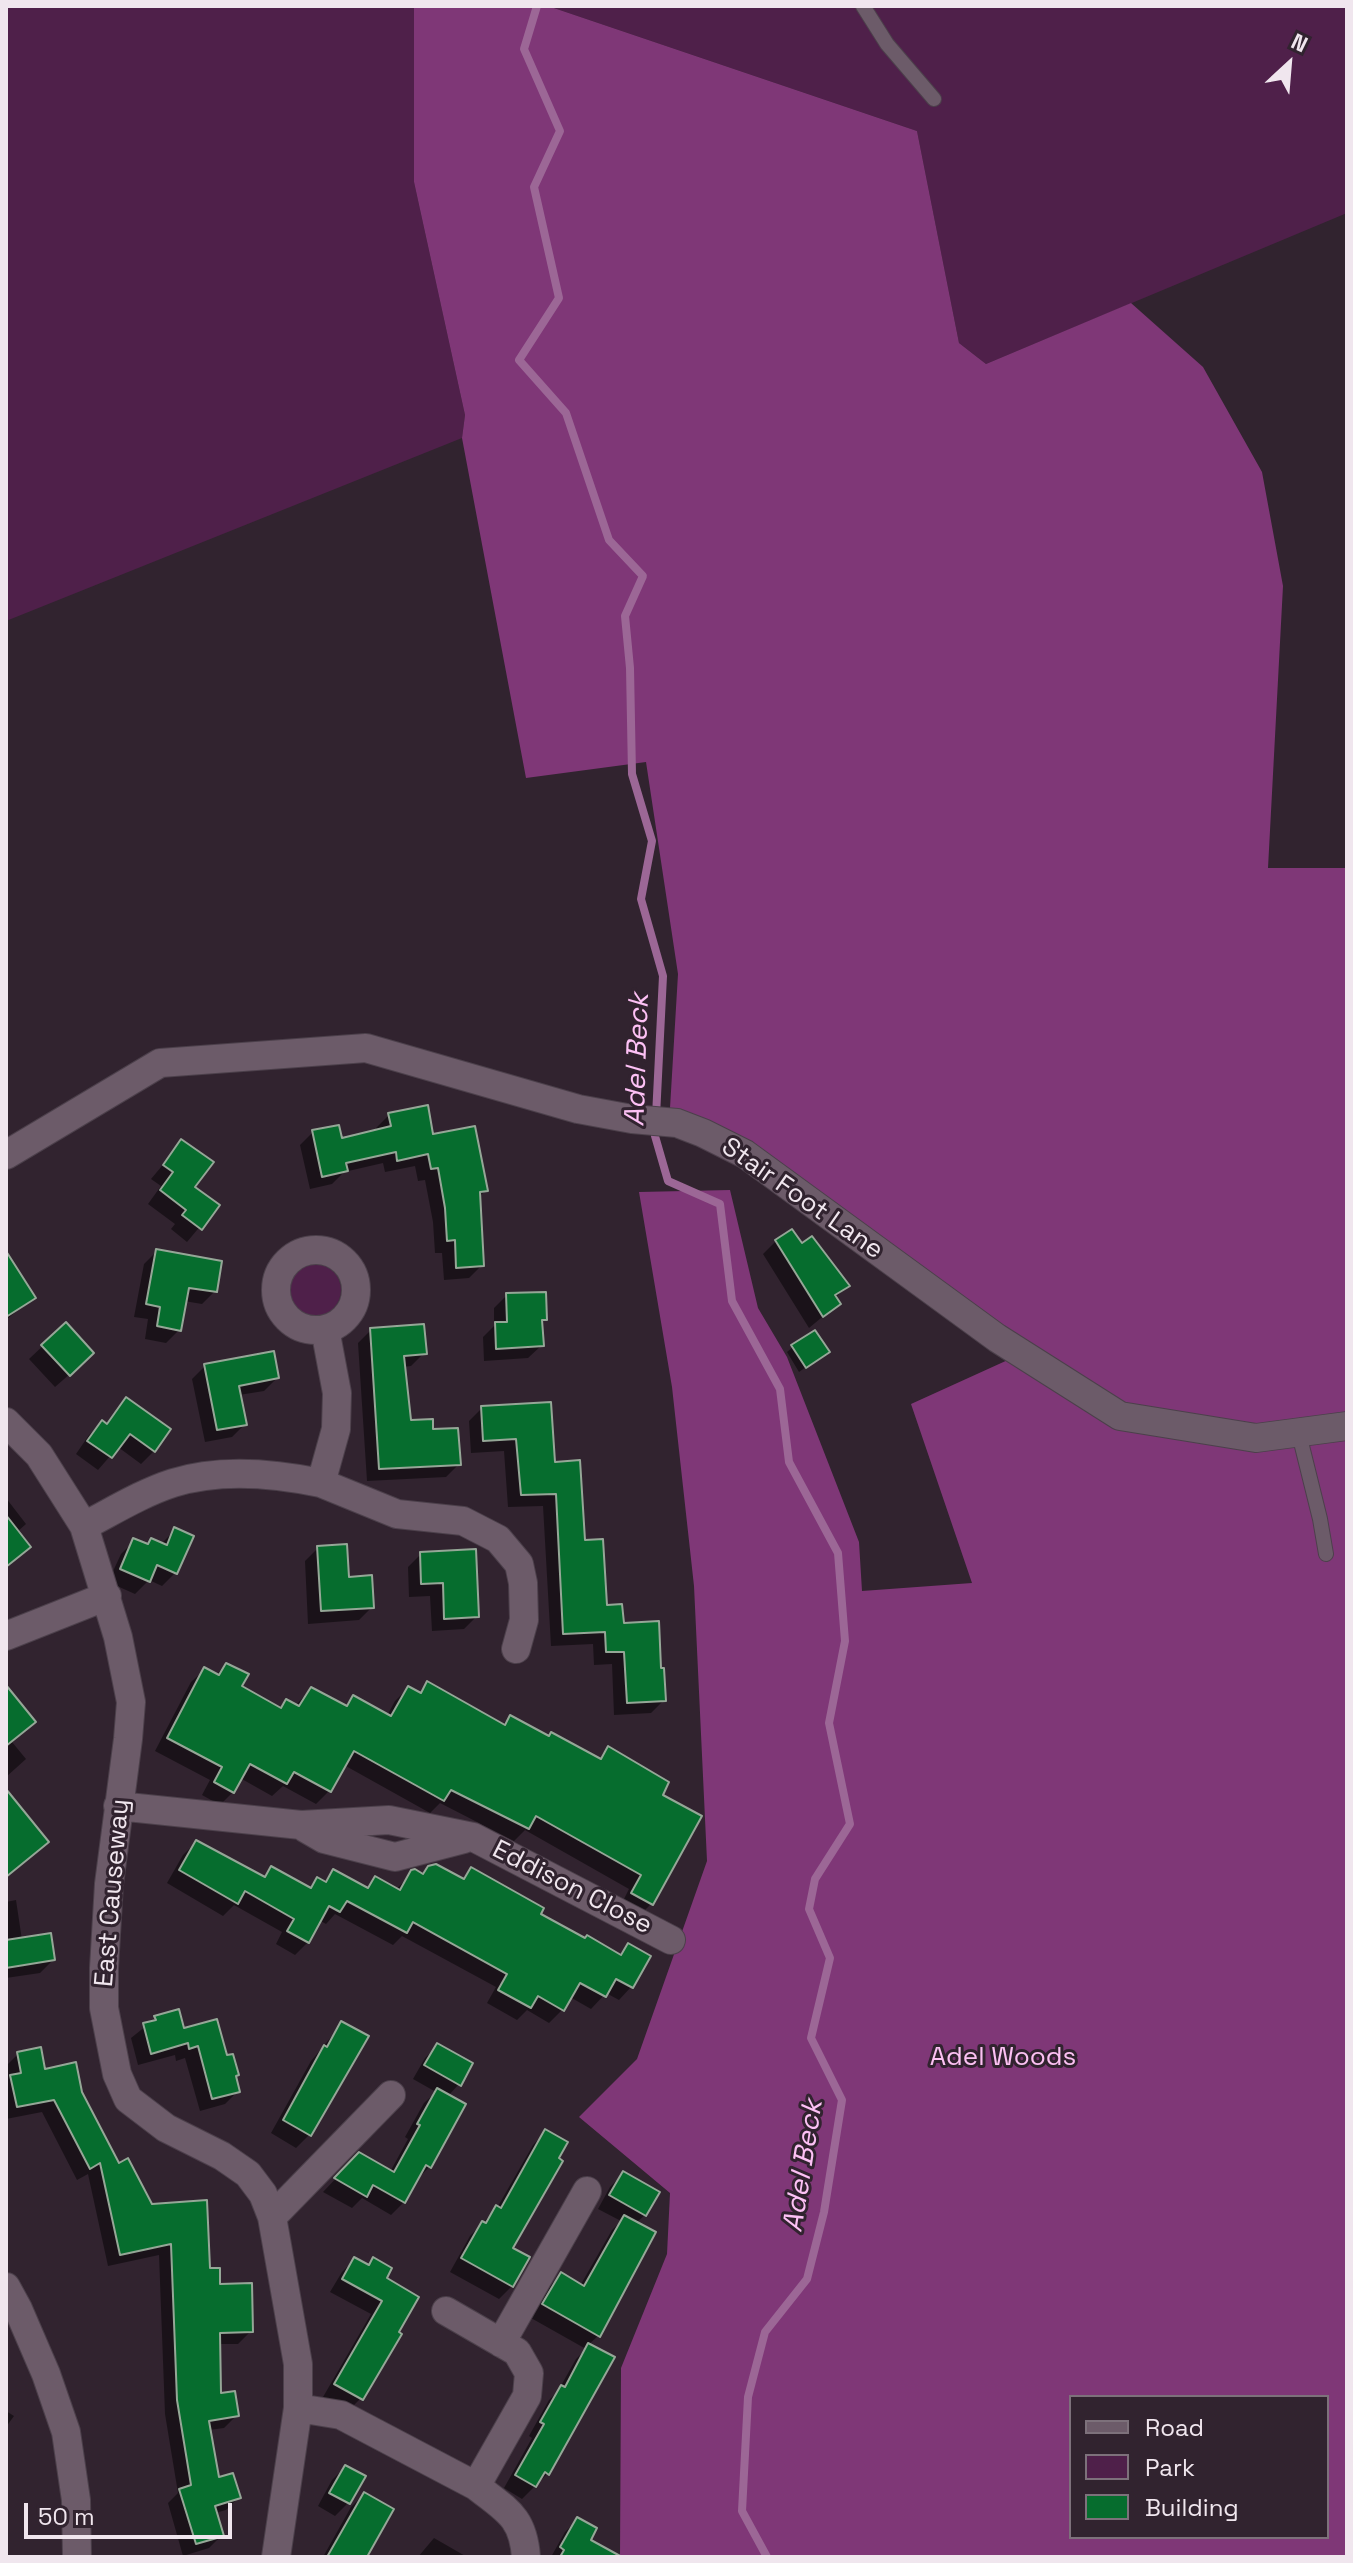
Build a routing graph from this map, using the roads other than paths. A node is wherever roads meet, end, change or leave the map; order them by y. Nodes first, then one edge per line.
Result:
1 (863, 6) edge
2 (934, 99) dead end
3 (6, 1155) edge
4 (325, 1329) dead end
5 (6, 1422) edge
6 (1347, 1426) edge
7 (1299, 1434) junction
8 (321, 1483) junction
9 (84, 1526) junction
10 (1326, 1554) dead end
11 (107, 1596) junction
12 (6, 1636) edge
13 (516, 1649) dead end
14 (118, 1806) junction
15 (671, 1940) dead end
16 (391, 2095) dead end
17 (587, 2191) dead end
18 (272, 2217) junction
19 (6, 2287) edge
20 (446, 2311) dead end
21 (501, 2343) junction
22 (298, 2408) junction
23 (476, 2486) junction
24 (77, 2557) edge
25 (276, 2557) edge
26 (526, 2557) edge

1 - 2 lane
3 - 7 street, Stair Foot Lane
4 - 8 street
5 - 9 street, East Causeway
6 - 7 street, Stair Foot Lane
7 - 10 lane
8 - 9 street
8 - 13 street
9 - 11 street, East Causeway
11 - 12 street
11 - 14 street, East Causeway
14 - 15 street, Eddison Close
14 - 18 street, East Causeway
16 - 18 street
17 - 21 street
18 - 22 street, East Causeway
19 - 24 street
20 - 21 street
21 - 23 street
22 - 23 street
22 - 25 street, East Causeway
23 - 26 street

